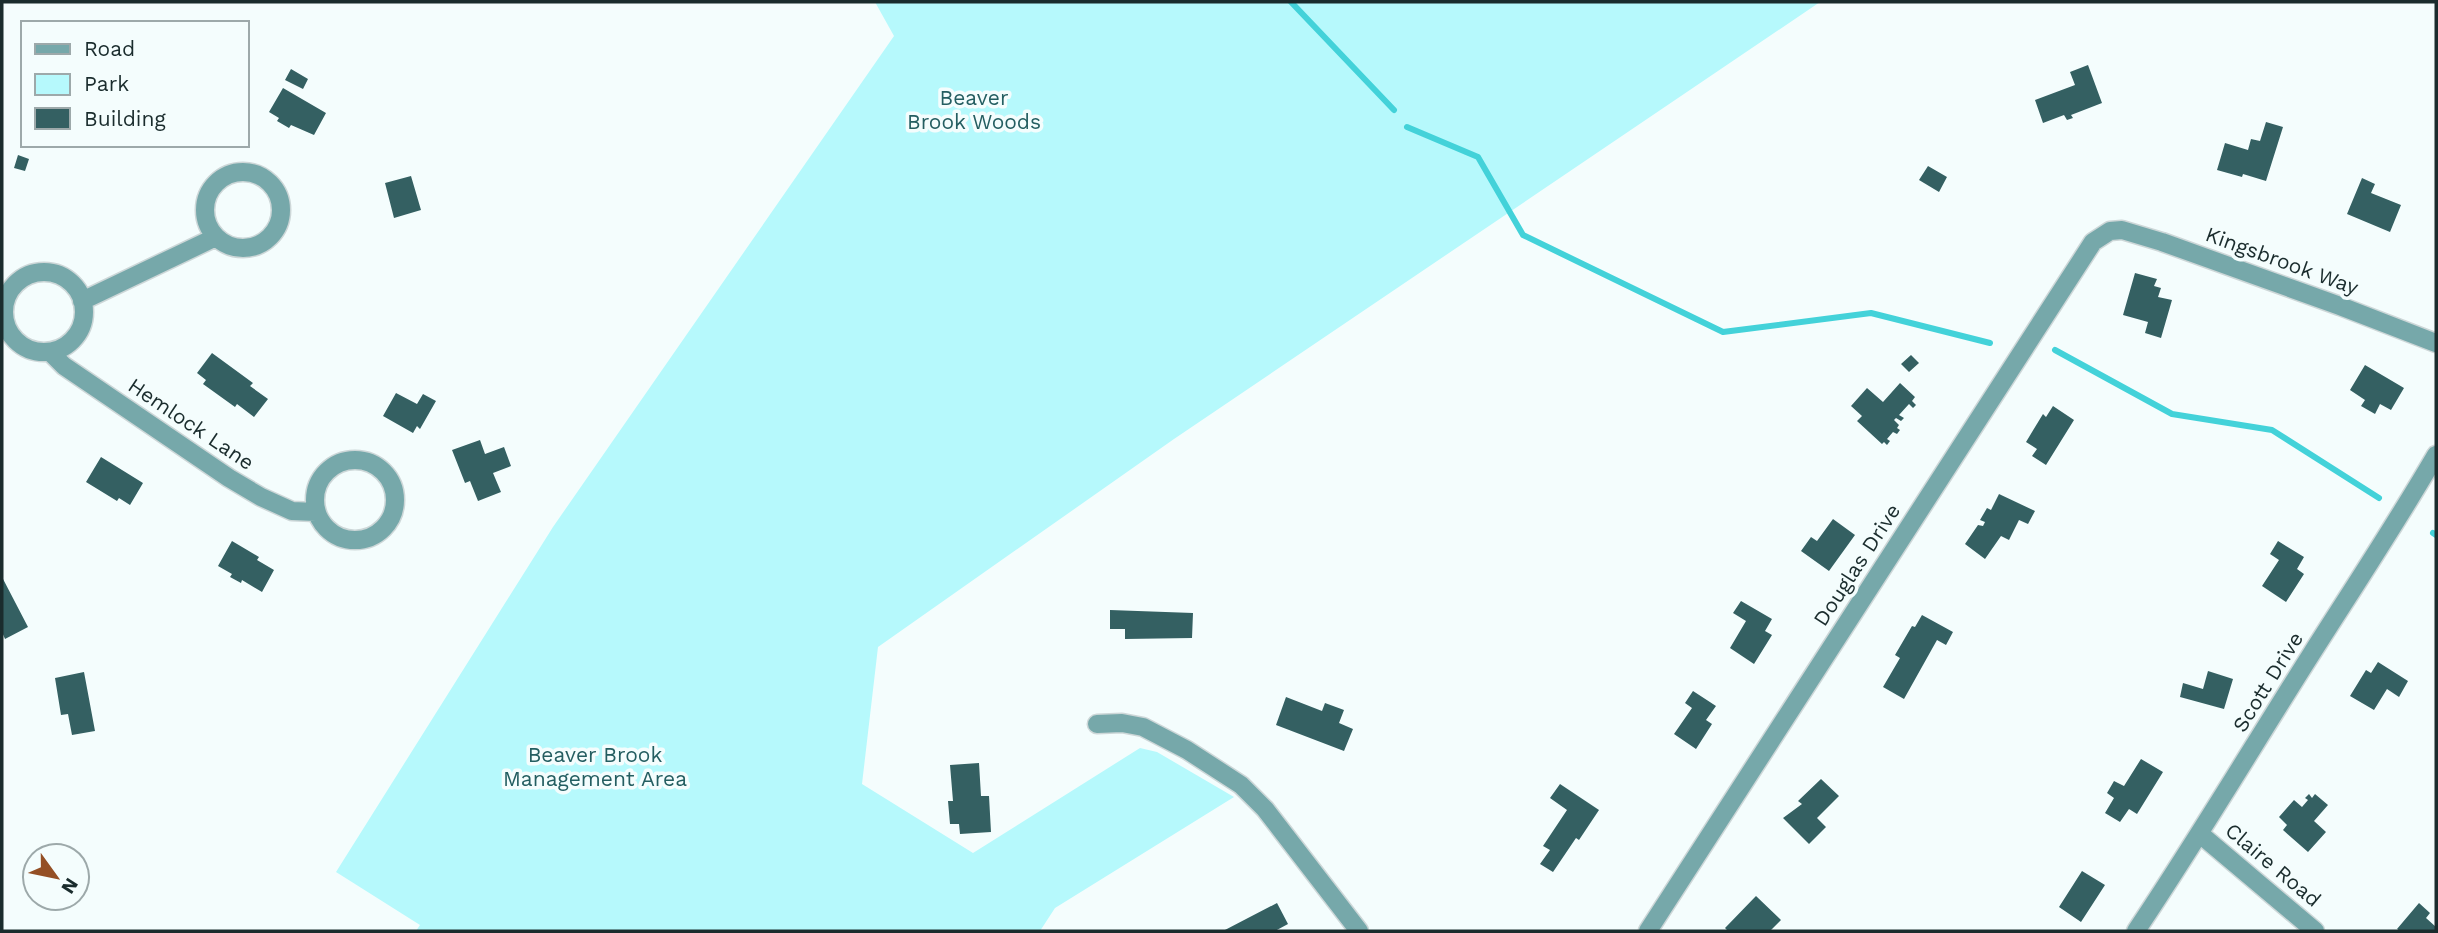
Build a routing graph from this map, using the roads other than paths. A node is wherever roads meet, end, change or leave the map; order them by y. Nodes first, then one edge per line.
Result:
1 (2110, 231) joint
2 (216, 237) junction
3 (82, 301) junction
4 (5, 333) edge
5 (2436, 343) edge
6 (50, 352) junction
7 (2436, 455) edge
8 (316, 512) junction
9 (1097, 724) dead end
10 (2200, 834) junction
11 (1359, 931) edge
12 (1648, 931) edge
13 (2136, 931) edge
14 (2315, 931) edge

1 - 5 street, Kingsbrook Way
1 - 12 street, Douglas Drive
2 - 2 street
2 - 3 street
3 - 4 street
3 - 6 street
4 - 6 street
6 - 8 street, Hemlock Lane
7 - 10 street, Scott Drive
8 - 8 street
9 - 11 street
10 - 13 street, Scott Drive
10 - 14 street, Claire Road

